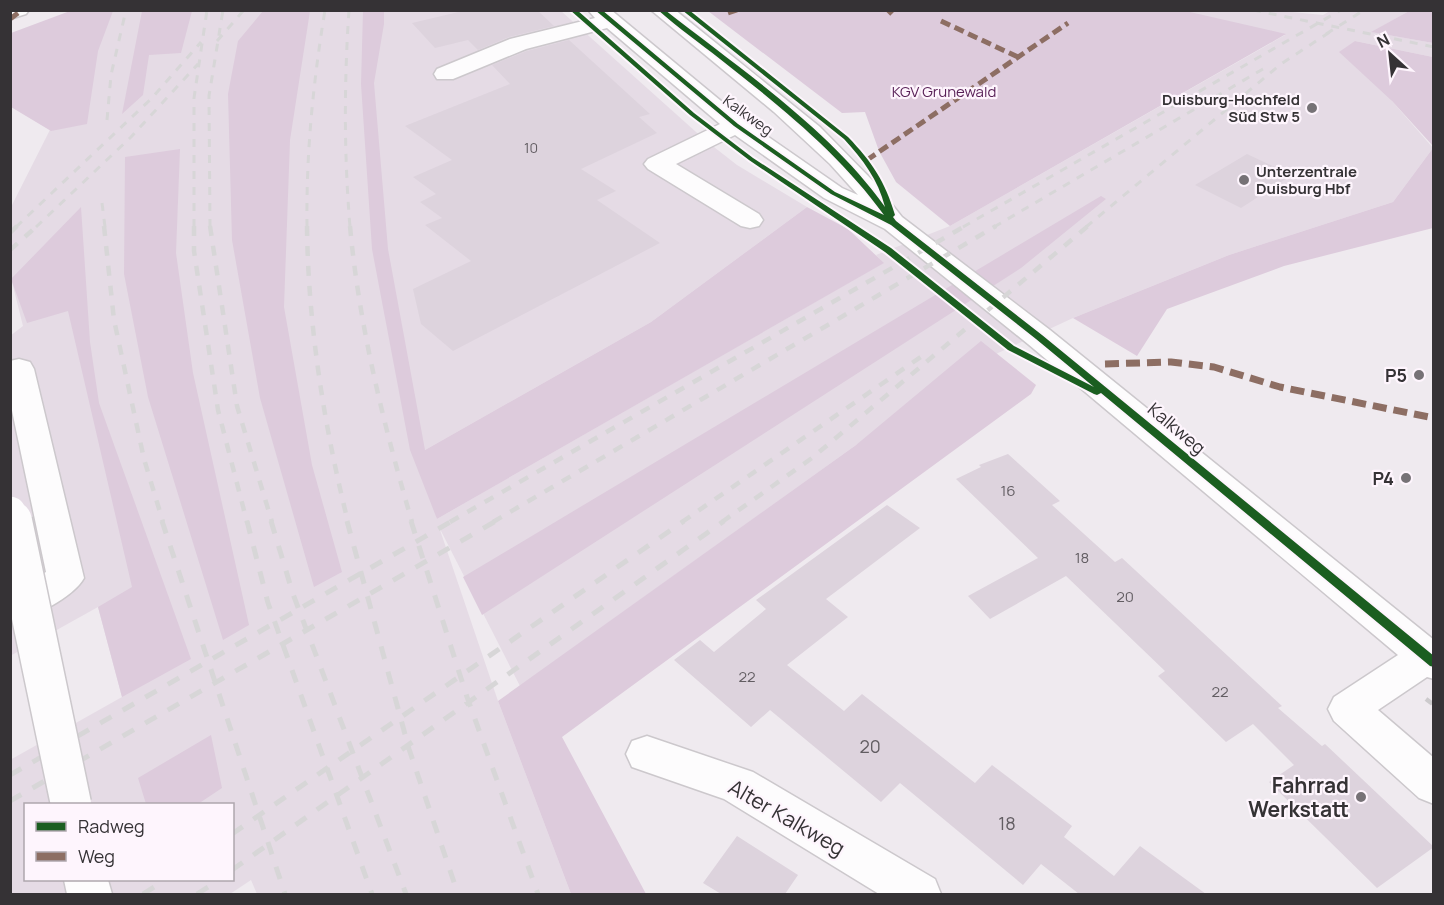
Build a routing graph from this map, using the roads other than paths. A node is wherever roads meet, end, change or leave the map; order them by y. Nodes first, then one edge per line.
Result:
1 (19, 10) edge
2 (661, 10) edge
3 (10, 13) edge
4 (604, 16) edge
5 (445, 74) dead end
6 (736, 125) junction
7 (804, 127) junction
8 (758, 141) junction
9 (750, 220) dead end
10 (894, 224) junction
11 (19, 369) dead end
12 (10, 512) edge
13 (10, 610) edge
14 (1430, 660) edge
15 (647, 754) dead end
16 (1434, 785) edge
17 (71, 803) edge
18 (919, 894) edge

1 - 3 main road
2 - 7 main road, Kalkweg
4 - 5 main road
4 - 6 main road, Kalkweg
6 - 8 main road, Kalkweg
6 - 9 main road
7 - 8 main road
7 - 10 main road, Kalkweg
8 - 10 main road, Kalkweg
10 - 14 main road, Kalkweg
11 - 13 main road
12 - 17 main road, bridge
14 - 16 main road
15 - 18 main road, Alter Kalkweg

